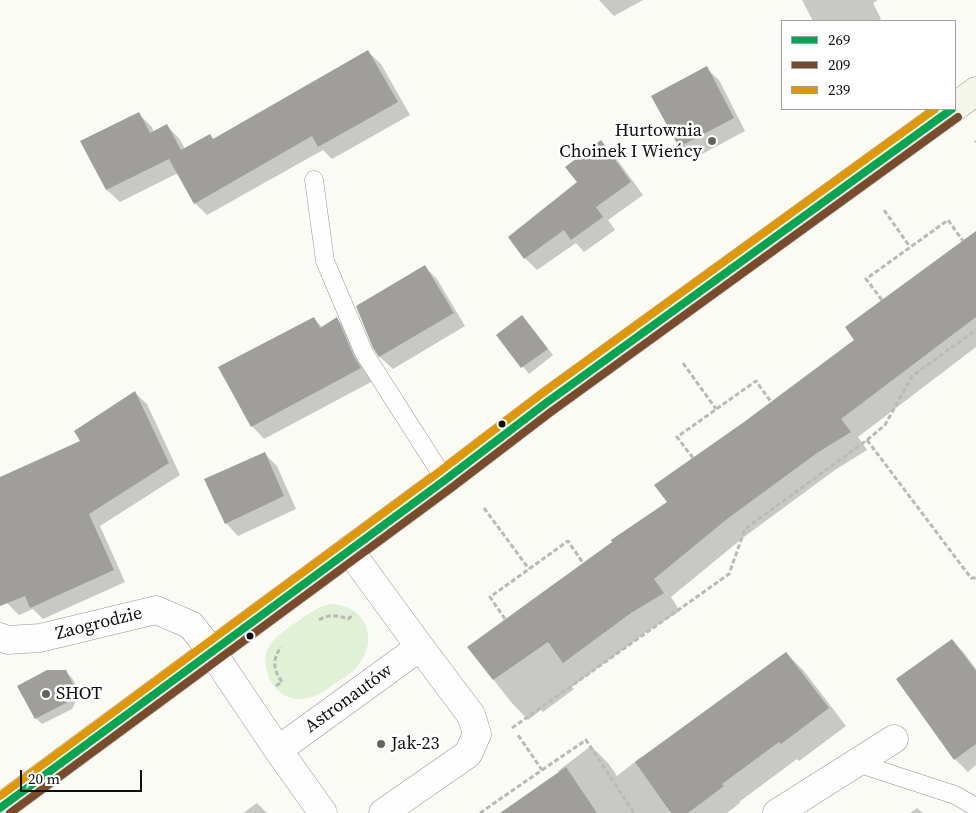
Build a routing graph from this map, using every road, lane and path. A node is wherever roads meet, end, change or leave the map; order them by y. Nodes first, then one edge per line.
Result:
1 (976, 91) edge
2 (956, 106) edge
3 (950, 110) edge
4 (314, 180) dead end
5 (884, 210) dead end
6 (963, 241) dead end
7 (910, 247) junction
8 (882, 300) dead end
9 (976, 330) edge
10 (683, 363) dead end
11 (771, 402) dead end
12 (716, 409) junction
13 (867, 440) junction
14 (693, 458) dead end
15 (445, 480) junction
16 (484, 508) dead end
17 (349, 550) junction
18 (583, 563) dead end
19 (529, 569) junction
20 (976, 578) edge
21 (348, 619) dead end
22 (505, 619) dead end
23 (318, 620) dead end
24 (0, 637) edge
25 (282, 645) dead end
26 (420, 647) junction
27 (212, 652) junction
28 (282, 682) dead end
29 (512, 728) dead end
30 (518, 735) dead end
31 (894, 739) dead end
32 (278, 750) junction
33 (857, 763) junction
34 (542, 770) junction
35 (976, 807) edge
36 (0, 808) edge
37 (323, 813) edge
38 (383, 813) edge
39 (480, 813) edge
40 (634, 813) edge
41 (777, 813) edge

1 - 2 street
3 - 15 street
4 - 15 lane
5 - 7 path
6 - 7 path
7 - 8 path
9 - 13 path
10 - 12 path
11 - 12 path
12 - 14 path
13 - 20 path
13 - 29 path
15 - 17 street
16 - 19 path
17 - 26 street
17 - 27 street
18 - 19 path
19 - 22 path
21 - 23 path
24 - 27 street, Zaogrodzie
25 - 28 path
26 - 32 street, Astronautów
26 - 38 street
27 - 32 street
27 - 36 street
30 - 34 path
31 - 33 street
32 - 37 street
33 - 35 lane
33 - 41 street
34 - 39 path
34 - 40 path

